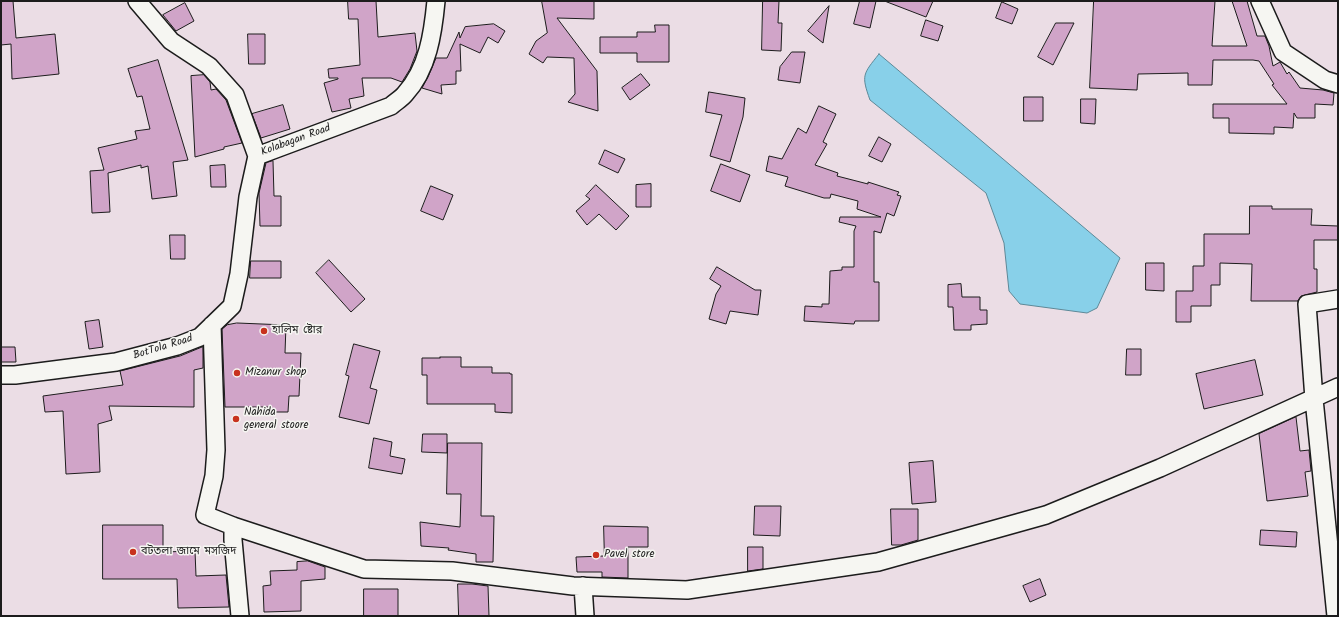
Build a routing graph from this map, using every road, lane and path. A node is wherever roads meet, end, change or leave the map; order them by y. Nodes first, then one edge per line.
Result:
1 (137, 1) edge
2 (436, 1) edge
3 (1260, 1) edge
4 (1338, 84) edge
5 (257, 156) junction
6 (1338, 299) edge
7 (212, 325) junction
8 (1, 375) edge
9 (1338, 387) edge
10 (1314, 398) junction
11 (233, 526) junction
12 (583, 586) junction
13 (240, 616) edge
14 (585, 616) edge
15 (1336, 616) edge

1 - 5 street, Kolabagan Road
2 - 5 street, Kolabagan Road
3 - 4 street
5 - 7 street, BotTola Road
6 - 10 street
7 - 8 street, BotTola Road
7 - 11 street
9 - 10 street
10 - 12 street
10 - 15 street
11 - 12 street
11 - 13 street
12 - 14 street

